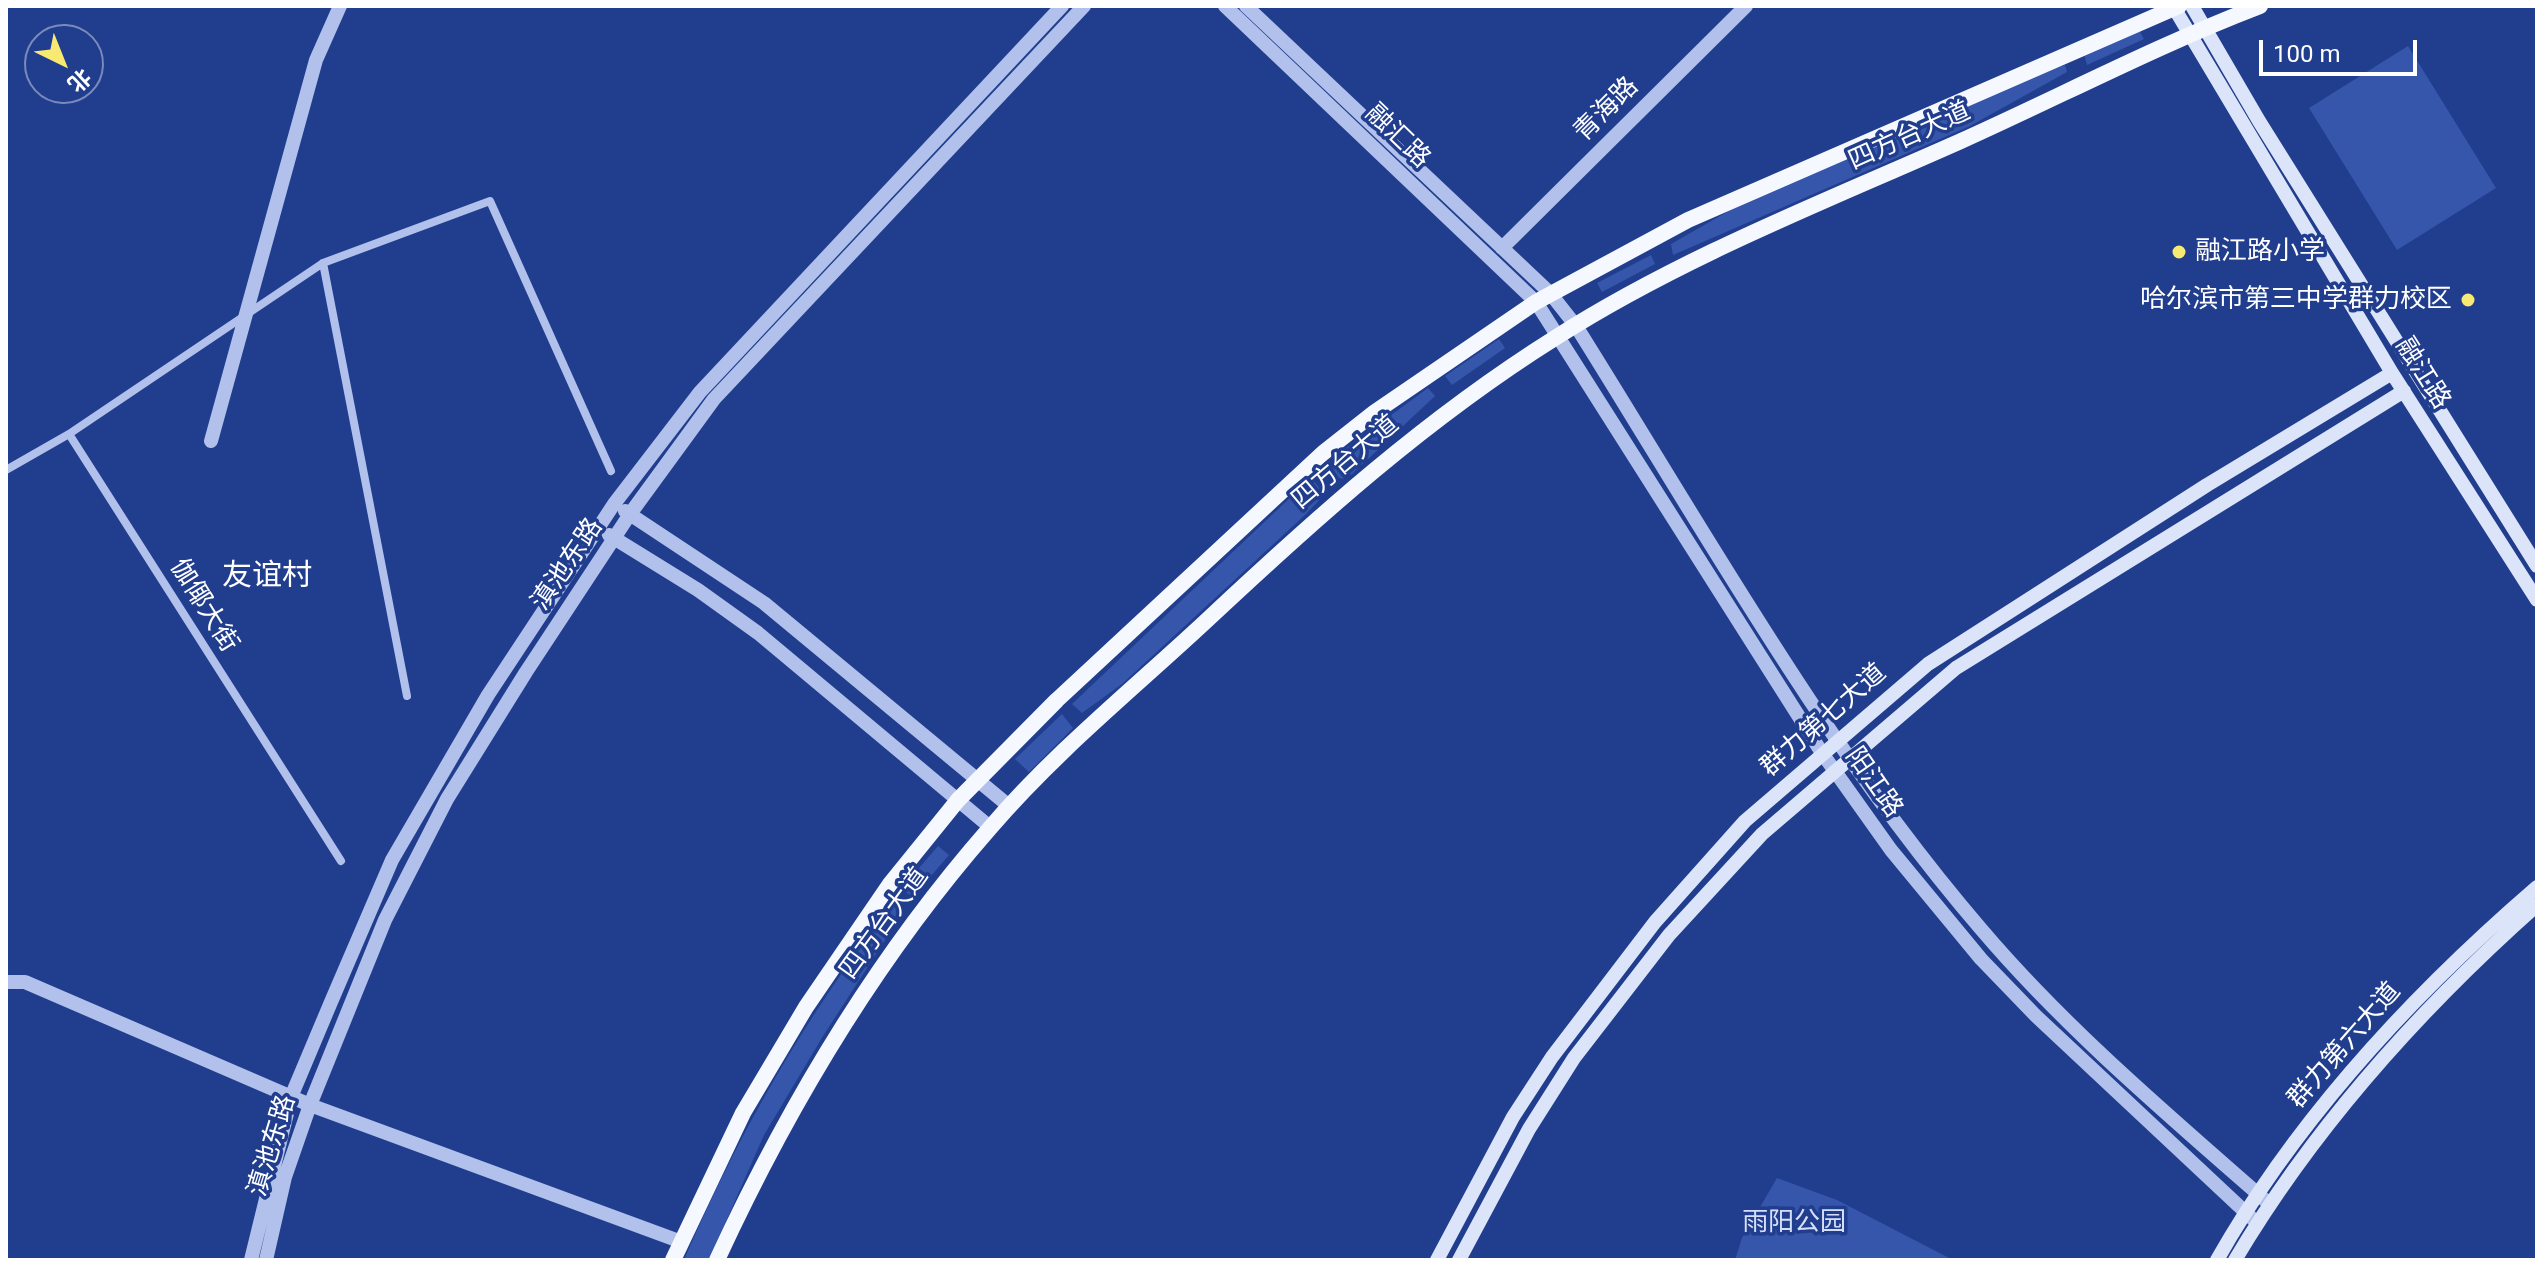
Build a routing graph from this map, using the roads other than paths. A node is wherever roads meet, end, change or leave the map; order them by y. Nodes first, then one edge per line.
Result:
1 (340, 6) edge
2 (1062, 6) edge
3 (1084, 6) edge
4 (1225, 6) edge
5 (1246, 6) edge
6 (1746, 6) edge
7 (2192, 6) edge
8 (2260, 6) edge
9 (2176, 7) edge
10 (2204, 28) junction
11 (2188, 35) junction
12 (1502, 248) junction
13 (323, 263) junction
14 (1543, 297) junction
15 (1576, 326) junction
16 (1559, 335) junction
17 (2392, 373) junction
18 (2404, 391) junction
19 (69, 434) junction
20 (211, 441) dead end
21 (6, 470) edge
22 (611, 471) dead end
23 (614, 504) junction
24 (630, 514) junction
25 (598, 528) junction
26 (614, 539) junction
27 (2537, 566) edge
28 (2537, 600) edge
29 (407, 696) dead end
30 (1836, 739) junction
31 (1822, 753) junction
32 (1849, 757) junction
33 (1834, 770) junction
34 (977, 779) junction
35 (958, 800) junction
36 (1009, 806) junction
37 (990, 827) junction
38 (341, 861) dead end
39 (2537, 887) edge
40 (2537, 905) edge
41 (6, 982) edge
42 (291, 1097) junction
43 (310, 1105) junction
44 (2257, 1193) junction
45 (2269, 1204) junction
46 (2245, 1211) junction
47 (2257, 1223) junction
48 (679, 1241) junction
49 (251, 1260) edge
50 (266, 1260) edge
51 (673, 1260) edge
52 (717, 1260) edge
53 (1437, 1260) edge
54 (1459, 1260) edge
55 (2217, 1260) edge
56 (2235, 1260) edge

1 - 20 street
2 - 23 street, 滇池东路
3 - 24 street, 滇池东路
4 - 14 street, 融汇路
5 - 12 street, 融汇路
6 - 12 street, 青海路
7 - 10 main road, 融江路
8 - 10 main road, 四方台大道
9 - 11 main road, 融江路
9 - 14 main road, 四方台大道
10 - 11 main road, 四方台大道
10 - 27 main road, 融江路
11 - 15 main road, 四方台大道
11 - 17 main road, 融江路
12 - 14 street, 融汇路
13 - 19 street
13 - 22 street
13 - 29 street
14 - 15 street, 阳江路
14 - 16 street, 阳江路
14 - 34 main road, 四方台大道
15 - 16 main road, 四方台大道
15 - 30 street, 阳江路
16 - 31 street, 阳江路
16 - 36 main road, 四方台大道
17 - 18 main road, 融江路
17 - 30 main road, 群力第七大道
18 - 28 main road, 融江路
18 - 32 main road, 群力第七大道
19 - 21 street
19 - 38 street, 伽倻大街
23 - 24 street
23 - 25 street, 滇池东路
24 - 26 street, 滇池东路
24 - 34 street
25 - 26 street
25 - 42 street, 滇池东路
26 - 35 street
26 - 43 street, 滇池东路
30 - 31 main road, 群力第七大道
30 - 32 street, 阳江路
31 - 33 street, 阳江路
31 - 53 main road, 群力第七大道
32 - 33 main road, 群力第七大道
32 - 44 street, 阳江路
33 - 46 street, 阳江路
33 - 54 main road, 群力第七大道
34 - 35 main road, 四方台大道
34 - 36 street
35 - 37 street
35 - 48 main road, 四方台大道
36 - 37 main road, 四方台大道
37 - 52 main road, 四方台大道
39 - 44 main road, 群力第六大道
40 - 45 main road, 群力第六大道
41 - 42 street
42 - 43 street
42 - 49 street, 滇池东路
43 - 48 street
43 - 50 street, 滇池东路
44 - 45 street, 阳江路
44 - 46 main road, 群力第六大道
45 - 47 main road, 群力第六大道
46 - 47 street, 阳江路
46 - 55 main road, 群力第六大道
47 - 56 main road, 群力第六大道
48 - 51 main road, 四方台大道

